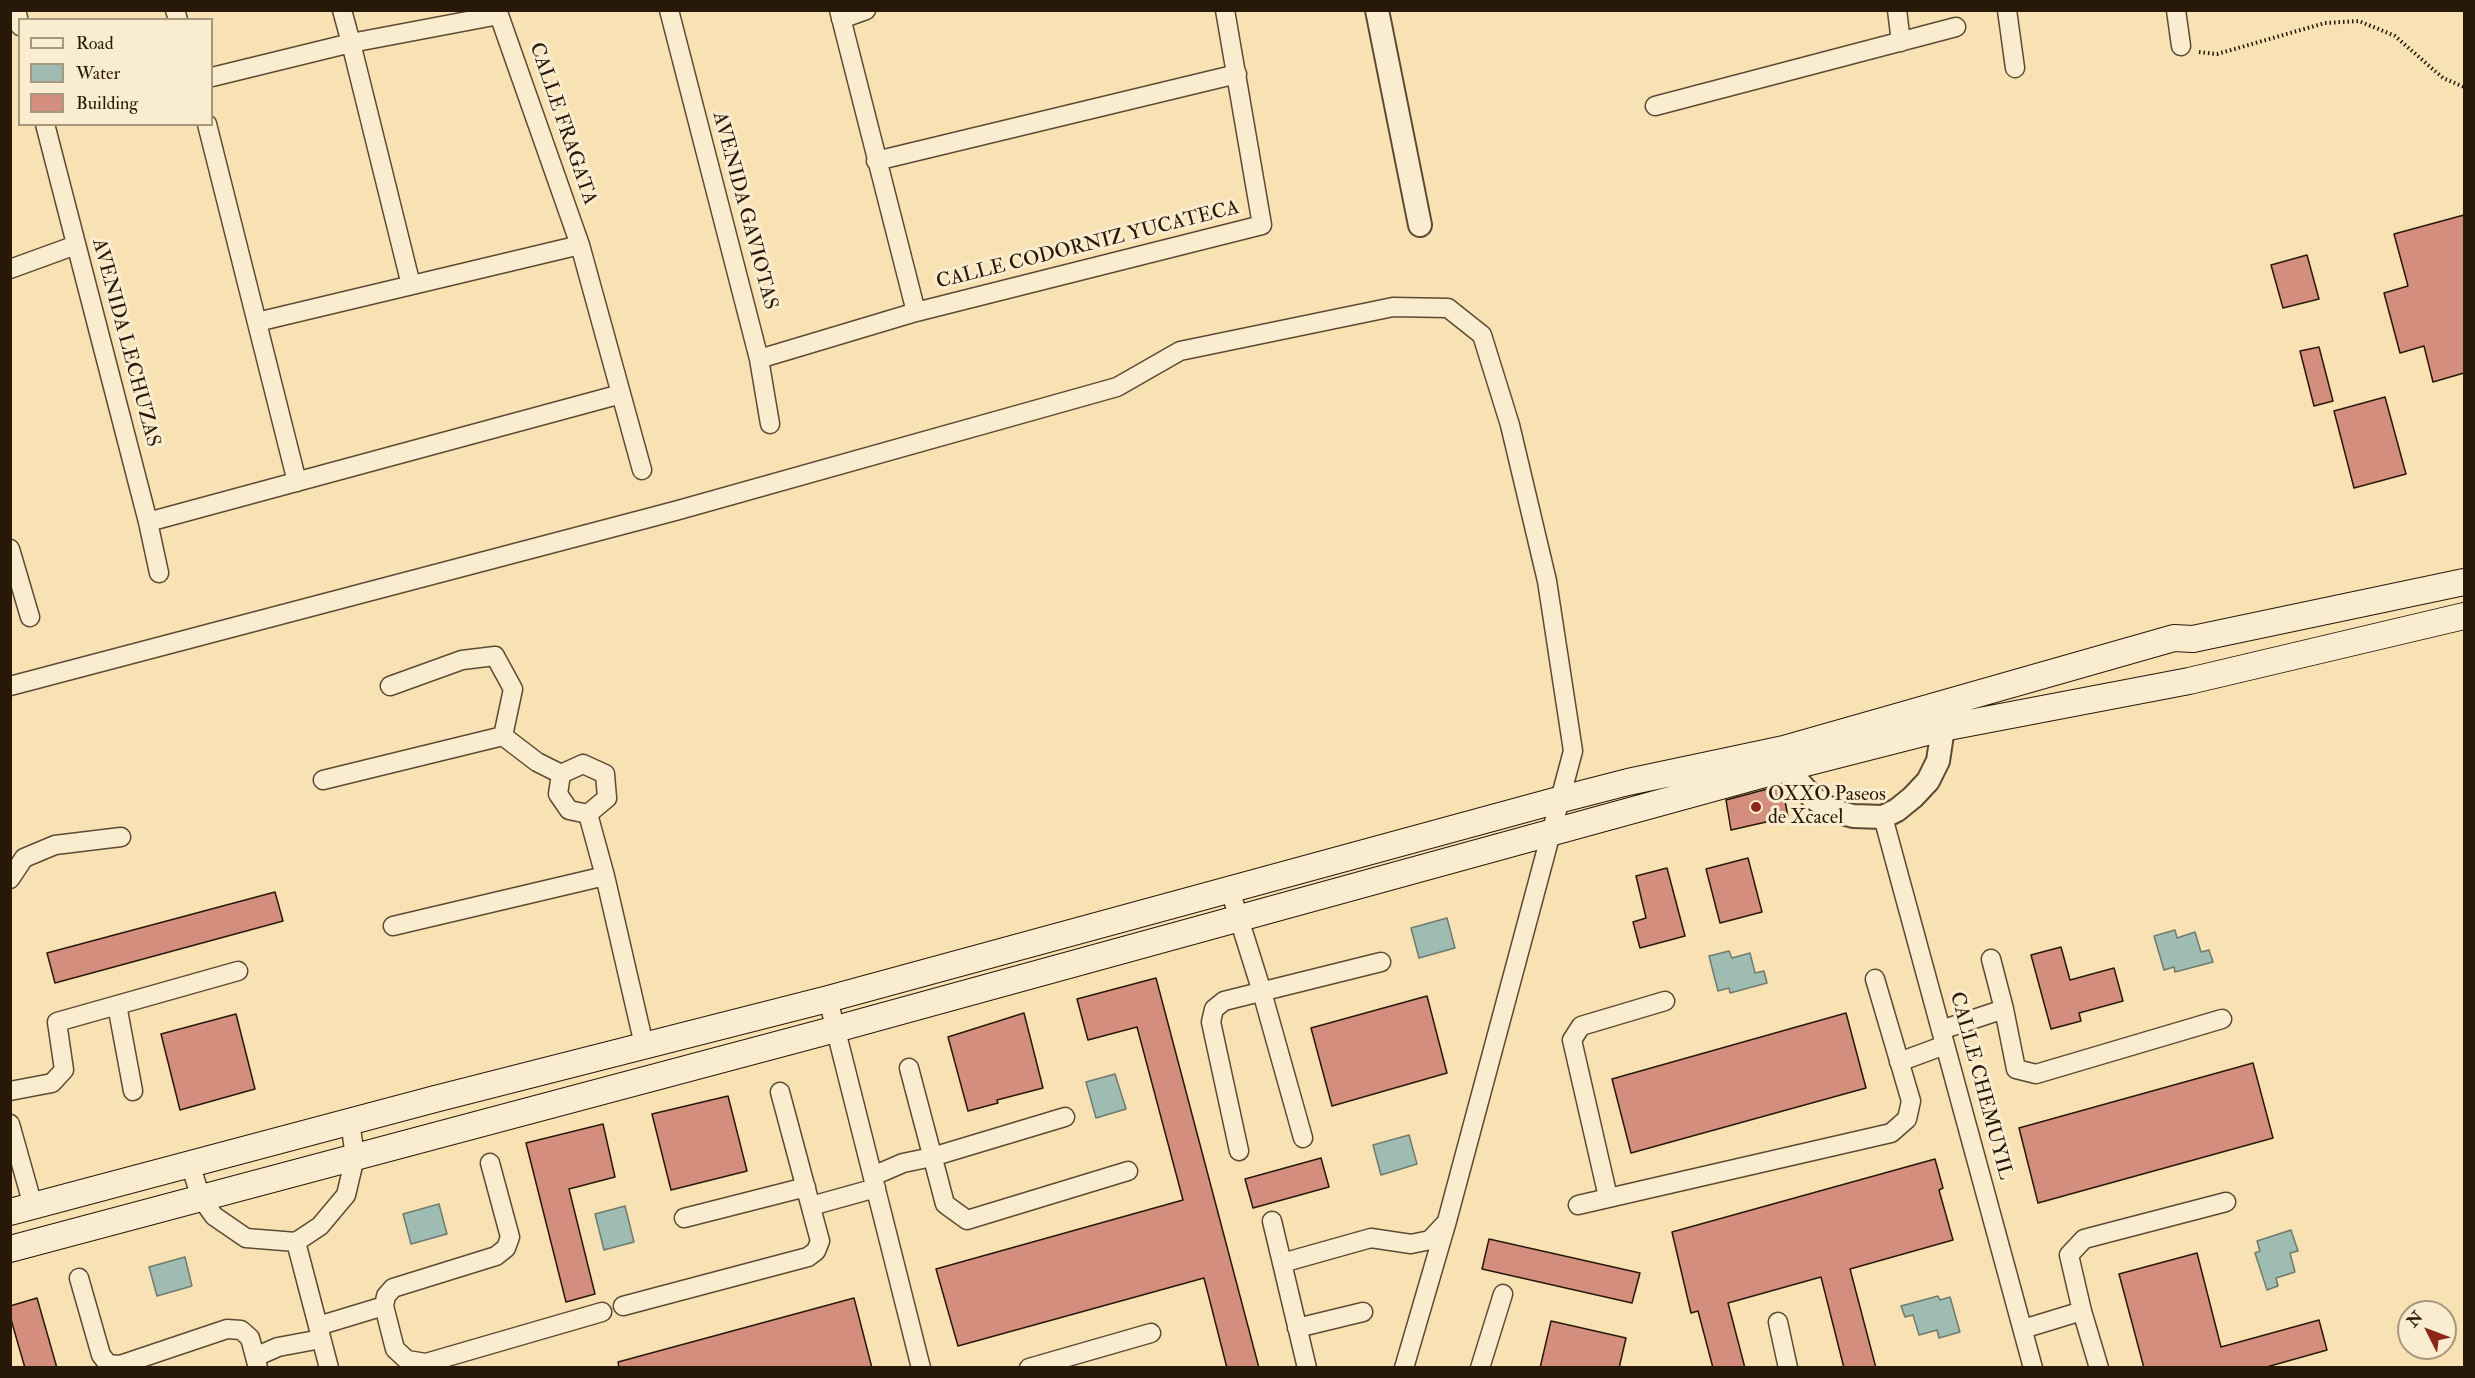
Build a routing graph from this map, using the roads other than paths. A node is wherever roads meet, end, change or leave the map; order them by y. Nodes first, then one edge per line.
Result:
1 (342, 10) edge
2 (669, 10) edge
3 (866, 10) edge
4 (1225, 10) edge
5 (1377, 10) edge
6 (1897, 10) edge
7 (2007, 10) edge
8 (2176, 10) edge
9 (840, 15) edge
10 (1956, 27) dead end
11 (1901, 42) junction
12 (351, 43) junction
13 (2181, 46) road end
14 (2015, 68) dead end
15 (1237, 74) junction
16 (213, 77) edge
17 (1655, 106) dead end
18 (46, 126) edge
19 (208, 126) edge
20 (876, 161) junction
21 (1420, 225) dead end
22 (76, 245) junction
23 (580, 245) junction
24 (10, 269) edge
25 (411, 285) junction
26 (916, 312) junction
27 (257, 322) junction
28 (759, 359) junction
29 (621, 394) junction
30 (770, 424) dead end
31 (642, 470) dead end
32 (297, 482) junction
33 (148, 522) junction
34 (12, 560) edge
35 (159, 573) dead end
36 (2464, 582) edge
37 (2464, 616) edge
38 (30, 617) dead end
39 (10, 686) edge
40 (390, 686) dead end
41 (1942, 716) junction
42 (503, 736) junction
43 (1787, 758) junction
44 (561, 774) junction
45 (323, 780) dead end
46 (1562, 799) junction
47 (588, 814) junction
48 (1883, 817) junction
49 (1551, 833) junction
50 (120, 837) dead end
51 (605, 876) junction
52 (10, 879) edge
53 (1230, 890) junction
54 (1239, 918) junction
55 (393, 926) dead end
56 (1991, 959) dead end
57 (1381, 963) dead end
58 (238, 971) dead end
59 (1875, 979) dead end
60 (1262, 992) junction
61 (828, 999) junction
62 (1665, 1001) dead end
63 (117, 1005) junction
64 (2004, 1010) junction
65 (2222, 1019) dead end
66 (836, 1029) junction
67 (1943, 1037) junction
68 (644, 1045) junction
69 (1899, 1062) junction
70 (909, 1068) dead end
71 (10, 1091) edge
72 (133, 1091) dead end
73 (780, 1092) dead end
74 (1065, 1117) dead end
75 (350, 1122) junction
76 (10, 1124) edge
77 (1303, 1138) dead end
78 (1239, 1151) dead end
79 (354, 1157) junction
80 (932, 1157) junction
81 (490, 1163) dead end
82 (190, 1164) junction
83 (1128, 1171) dead end
84 (874, 1182) junction
85 (806, 1187) junction
86 (1608, 1197) junction
87 (201, 1198) junction
88 (2226, 1202) dead end
89 (1578, 1205) dead end
90 (812, 1206) junction
91 (22, 1209) edge
92 (684, 1218) dead end
93 (1272, 1221) dead end
94 (1447, 1221) junction
95 (296, 1242) junction
96 (10, 1249) edge
97 (1282, 1263) junction
98 (79, 1278) dead end
99 (1503, 1294) dead end
100 (384, 1306) junction
101 (623, 1306) dead end
102 (2082, 1311) junction
103 (602, 1312) dead end
104 (1363, 1312) dead end
105 (1778, 1322) dead end
106 (1298, 1328) junction
107 (2023, 1329) junction
108 (320, 1333) junction
109 (1151, 1333) dead end
110 (257, 1362) edge
111 (329, 1368) edge
112 (921, 1368) edge
113 (1029, 1368) edge
114 (1307, 1368) edge
115 (1404, 1368) edge
116 (1480, 1368) edge
117 (1788, 1368) edge
118 (2033, 1368) edge
119 (2099, 1368) edge

1 - 12 street
2 - 28 street, AVENIDA GAVIOTAS
3 - 9 street, CALLE CODORNIZ YUCATECA
4 - 15 street, CALLE CODORNIZ YUCATECA
5 - 21 street
6 - 11 street
7 - 14 street
8 - 13 street
9 - 20 street, CALLE CODORNIZ YUCATECA
10 - 11 street
11 - 17 street
12 - 16 street, CALLE FRAGATA
12 - 23 street, CALLE FRAGATA
12 - 25 street
15 - 20 street
15 - 26 street, CALLE CODORNIZ YUCATECA
18 - 22 street, AVENIDA LECHUZAS
19 - 27 street
20 - 26 street, CALLE CODORNIZ YUCATECA
22 - 24 street
22 - 33 street, AVENIDA LECHUZAS
23 - 25 street
23 - 29 street, CALLE FRAGATA
25 - 27 street
26 - 28 street, CALLE CODORNIZ YUCATECA
27 - 32 street
28 - 30 street, AVENIDA GAVIOTAS
29 - 31 street, CALLE FRAGATA
29 - 32 street
32 - 33 street
33 - 35 street, AVENIDA LECHUZAS
34 - 38 street
36 - 41 main road
37 - 41 main road
39 - 46 street
40 - 42 street
41 - 43 main road
41 - 48 street
42 - 44 street
42 - 45 street
43 - 46 main road
43 - 48 street
43 - 49 main road
44 - 47 street
44 - 47 street
46 - 49 street
46 - 53 main road
47 - 51 street
48 - 67 street, CALLE CHEMUYIL
49 - 54 main road
49 - 94 street
50 - 52 street
51 - 55 street
51 - 68 street
53 - 54 street
53 - 61 main road
54 - 60 street
54 - 66 main road
56 - 64 street
57 - 60 street
58 - 63 street
59 - 69 street
60 - 77 street
60 - 78 street
61 - 66 street
61 - 68 main road
62 - 86 street
63 - 71 street
63 - 72 street
64 - 65 street
64 - 67 street
66 - 79 main road
66 - 84 street
67 - 69 street
67 - 107 street, CALLE CHEMUYIL
68 - 75 main road
69 - 86 street
70 - 80 street
73 - 85 street
74 - 80 street
75 - 79 street
75 - 82 main road
76 - 91 street
79 - 87 main road
79 - 95 street
80 - 83 street
80 - 84 street
81 - 100 street
82 - 87 street
82 - 91 main road
84 - 90 street
84 - 112 street
85 - 90 street
85 - 92 street
86 - 89 street
87 - 95 street
87 - 96 main road
88 - 102 street
90 - 101 street
93 - 97 street
94 - 97 street
94 - 115 street
95 - 108 street
97 - 106 street
98 - 110 street
99 - 116 street
100 - 103 street
100 - 108 street
102 - 107 street
102 - 119 street
104 - 106 street
105 - 117 street
106 - 114 street
107 - 118 street, CALLE CHEMUYIL
108 - 110 street
108 - 111 street
109 - 113 street

